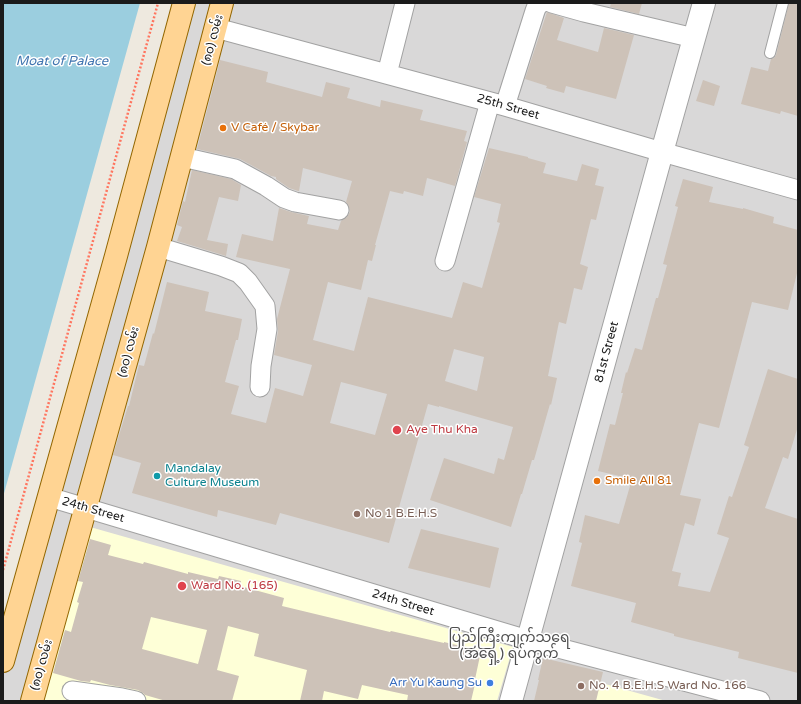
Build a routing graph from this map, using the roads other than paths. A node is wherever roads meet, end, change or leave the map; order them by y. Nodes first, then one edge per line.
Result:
1 (184, 3) edge
2 (222, 3) edge
3 (405, 3) edge
4 (541, 3) edge
5 (552, 3) edge
6 (704, 3) edge
7 (783, 3) edge
8 (585, 7) edge
9 (216, 28) junction
10 (694, 38) junction
11 (770, 53) dead end
12 (387, 74) junction
13 (498, 104) junction
14 (662, 152) junction
15 (182, 157) junction
16 (798, 190) edge
17 (339, 210) dead end
18 (158, 247) junction
19 (445, 261) dead end
20 (260, 387) dead end
21 (48, 497) junction
22 (86, 508) junction
23 (528, 640) junction
24 (3, 662) edge
25 (72, 691) dead end
26 (115, 699) edge
27 (32, 701) edge
28 (136, 701) edge
29 (511, 701) edge
30 (760, 701) edge

1 - 21 main road
2 - 9 main road, (၈၀) လမ်း
3 - 12 street
4 - 13 street
5 - 8 street
6 - 10 street, 81st Street
7 - 11 lane
8 - 10 street
9 - 12 street, 25th Street
9 - 15 main road, (၈၀) လမ်း
10 - 14 street, 81st Street
12 - 13 street, 25th Street
13 - 14 street, 25th Street
13 - 19 street
14 - 16 street, 25th Street
14 - 23 street, 81st Street
15 - 17 street
15 - 18 main road, (၈၀) လမ်း
18 - 20 street
18 - 22 main road, (၈၀) လမ်း
21 - 22 street, 24th Street
21 - 24 main road
22 - 23 street, 24th Street
22 - 27 main road, (၈၀) လမ်း
23 - 29 street, 81st Street
23 - 30 street, 24th Street
25 - 26 street
26 - 28 street

